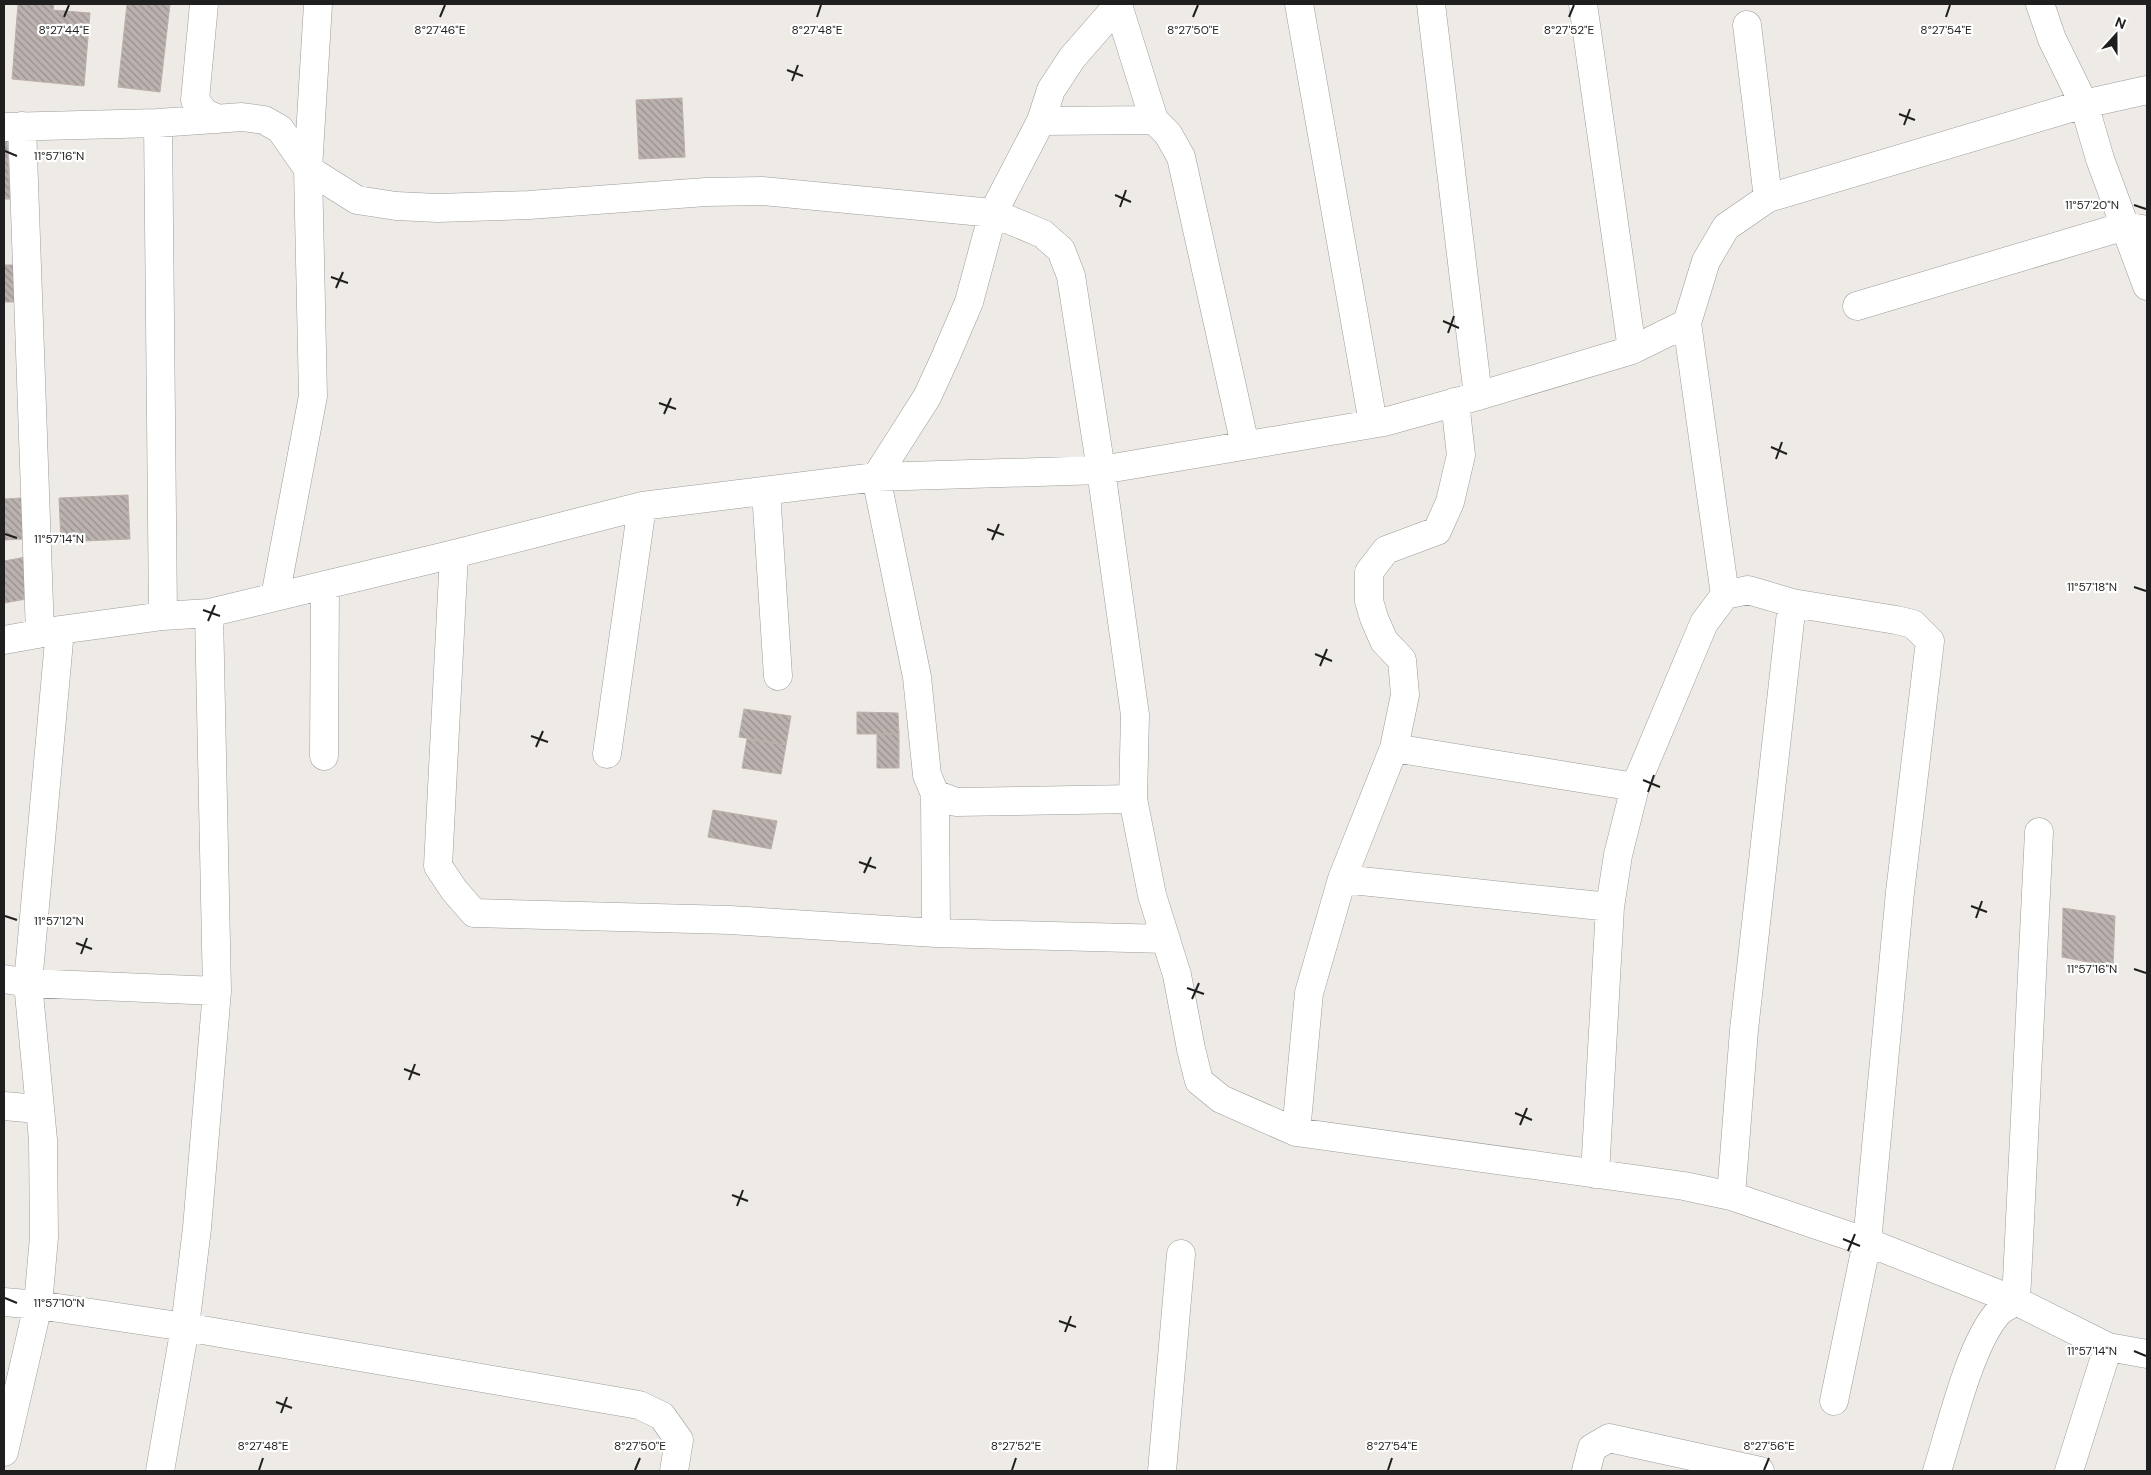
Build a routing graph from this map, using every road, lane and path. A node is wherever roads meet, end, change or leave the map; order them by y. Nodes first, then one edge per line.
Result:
1 (204, 4) edge
2 (318, 4) edge
3 (1299, 4) edge
4 (1432, 4) edge
5 (1583, 4) edge
6 (2040, 4) edge
7 (1119, 5) edge
8 (1747, 25) dead end
9 (2147, 90) edge
10 (2084, 104) junction
11 (219, 118) junction
12 (1154, 120) junction
13 (1041, 121) junction
14 (158, 123) junction
15 (13, 127) edge
16 (308, 169) junction
17 (1768, 198) junction
18 (993, 213) junction
19 (2136, 228) edge
20 (2147, 286) edge
21 (1857, 306) dead end
22 (1687, 323) junction
23 (1632, 350) junction
24 (1467, 399) junction
25 (1373, 423) junction
26 (1245, 445) junction
27 (1101, 470) junction
28 (876, 477) junction
29 (766, 491) junction
30 (642, 506) junction
31 (454, 554) junction
32 (325, 585) junction
33 (1725, 595) junction
34 (275, 597) junction
35 (1792, 603) junction
36 (209, 613) junction
37 (163, 616) junction
38 (50, 631) junction
39 (4, 640) edge
40 (778, 676) dead end
41 (1394, 748) junction
42 (607, 754) dead end
43 (324, 756) dead end
44 (1635, 787) junction
45 (935, 794) junction
46 (1133, 799) junction
47 (2039, 832) dead end
48 (1342, 879) junction
49 (434, 885) dead end
50 (1610, 907) junction
51 (936, 933) junction
52 (1166, 939) junction
53 (16, 981) edge
54 (217, 991) junction
55 (4, 1106) edge
56 (38, 1109) junction
57 (1296, 1132) junction
58 (1595, 1174) junction
59 (1731, 1196) junction
60 (1867, 1242) junction
61 (1181, 1254) dead end
62 (2016, 1301) junction
63 (4, 1302) edge
64 (38, 1304) junction
65 (185, 1327) junction
66 (2108, 1346) junction
67 (2147, 1354) edge
68 (1834, 1402) dead end
69 (4, 1452) edge
70 (160, 1471) edge
71 (674, 1471) edge
72 (1162, 1471) edge
73 (1586, 1471) edge
74 (1760, 1471) edge
75 (1937, 1471) edge
76 (2069, 1471) edge

1 - 11 street
2 - 16 street
3 - 25 street
4 - 24 street
5 - 23 street
6 - 10 street
7 - 12 street
7 - 13 street
8 - 17 street
9 - 10 street
10 - 17 street
10 - 19 street
11 - 14 street
11 - 16 street
12 - 13 street
12 - 26 street
13 - 18 street
14 - 15 street
14 - 37 street
15 - 38 street
16 - 18 street
16 - 34 street
17 - 22 street
18 - 27 street
18 - 28 street
19 - 20 street
19 - 21 street
22 - 23 street
22 - 33 street
23 - 24 street
24 - 25 street
24 - 41 street
25 - 26 street
26 - 27 street
27 - 28 street
27 - 46 street
28 - 29 street
28 - 45 street
29 - 30 street
29 - 40 street
30 - 31 street
30 - 42 street
31 - 32 street
31 - 49 street
31 - 51 street
32 - 34 street
32 - 43 street
33 - 35 street
33 - 44 street
34 - 36 street
35 - 59 street
35 - 60 street
36 - 37 street
36 - 54 street
37 - 38 street
38 - 39 street
38 - 53 street
41 - 44 street
41 - 48 street
44 - 50 street
45 - 46 street
45 - 51 street
46 - 52 street
47 - 62 street
48 - 50 street
48 - 57 street
50 - 58 street
51 - 52 street
52 - 57 street
53 - 54 street
53 - 56 street
54 - 65 street
55 - 56 street
56 - 64 street
57 - 58 street
58 - 59 street
59 - 60 street
60 - 62 street
60 - 68 street
61 - 72 street
62 - 66 street
62 - 75 street
63 - 64 street
64 - 65 street
64 - 69 street
65 - 70 street
65 - 71 street
66 - 67 street
66 - 76 street
73 - 74 street

